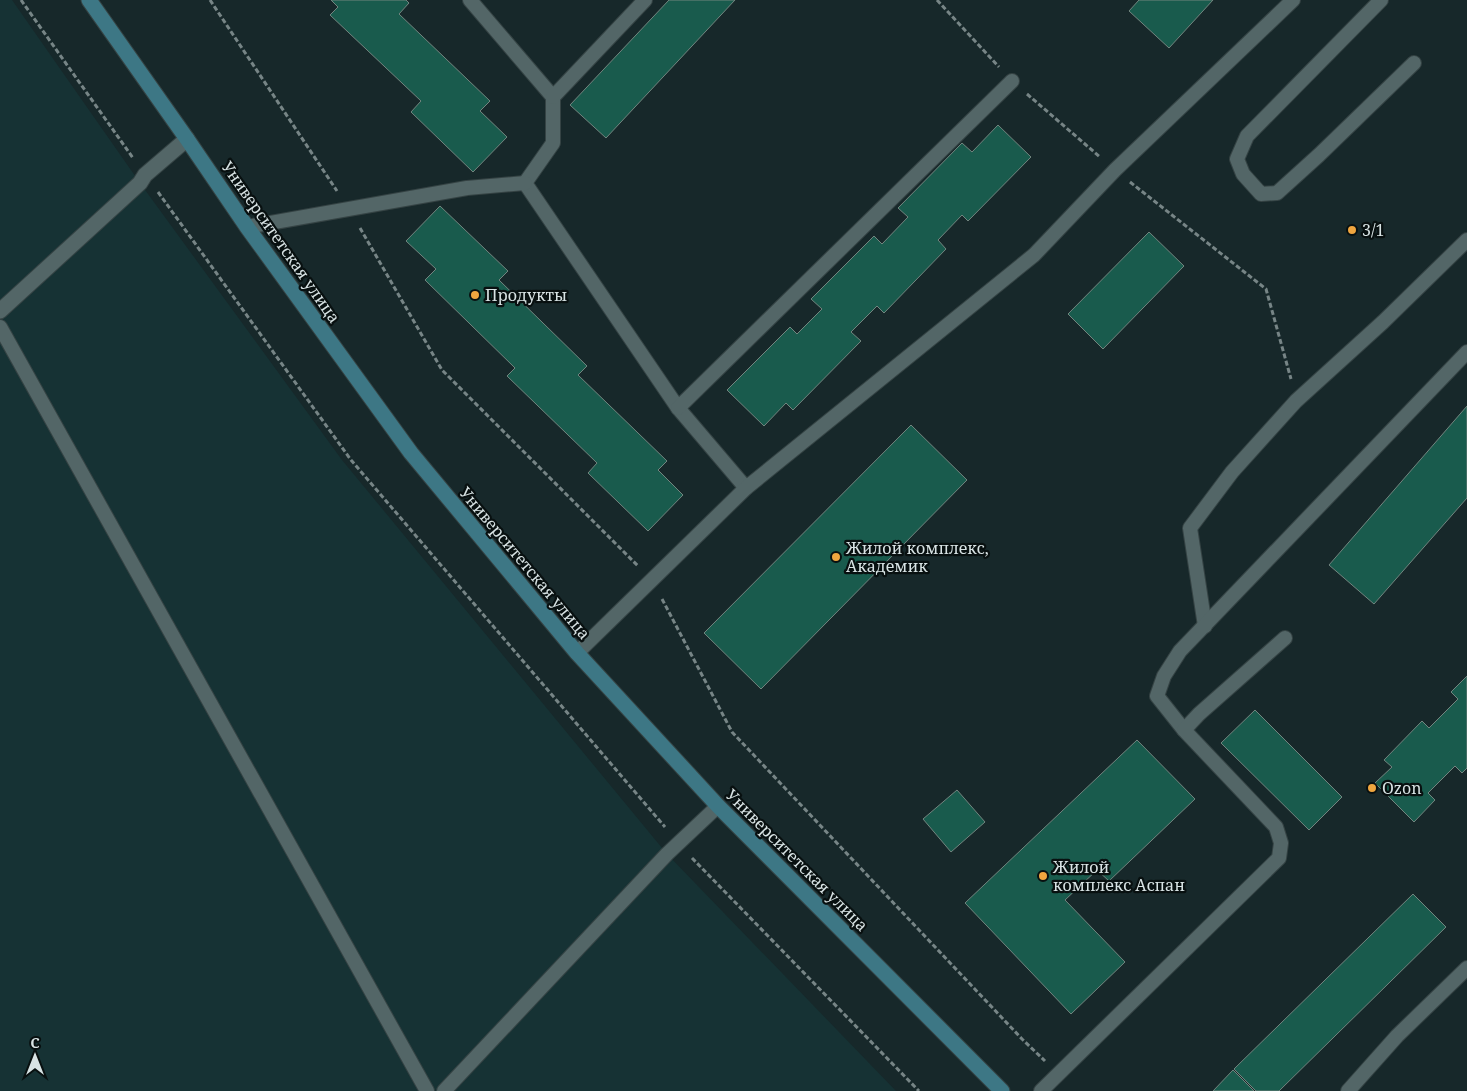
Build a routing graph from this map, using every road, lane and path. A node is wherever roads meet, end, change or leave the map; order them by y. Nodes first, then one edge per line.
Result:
1 (21, 0) edge
2 (89, 0) edge
3 (210, 0) edge
4 (470, 0) edge
5 (645, 0) edge
6 (1293, 0) edge
7 (1381, 0) edge
8 (1414, 63) dead end
9 (1012, 81) dead end
10 (553, 97) junction
11 (187, 138) junction
12 (1115, 170) junction
13 (145, 175) junction
14 (525, 183) junction
15 (349, 209) junction
16 (247, 227) junction
17 (1467, 240) edge
18 (0, 311) edge
19 (0, 327) edge
20 (1467, 352) edge
21 (1296, 401) junction
22 (678, 408) junction
23 (746, 488) junction
24 (652, 580) junction
25 (1205, 626) junction
26 (1285, 638) dead end
27 (577, 653) junction
28 (1184, 730) junction
29 (718, 806) junction
30 (678, 843) junction
31 (1467, 968) edge
32 (1058, 1074) junction
33 (427, 1091) edge
34 (444, 1091) edge
35 (919, 1091) edge
36 (1002, 1091) edge
37 (1041, 1091) edge
38 (1348, 1091) edge

1 - 13 path
2 - 11 main road, Университетская улица
3 - 15 path
4 - 10 lane
5 - 10 lane
6 - 12 lane
7 - 8 lane
9 - 22 lane
10 - 14 lane
11 - 13 street
11 - 16 main road, Университетская улица
12 - 21 path
12 - 23 lane
13 - 18 street
13 - 30 path
14 - 15 lane
14 - 22 lane
15 - 16 lane
15 - 24 path
16 - 27 main road, Университетская улица
17 - 21 lane
19 - 33 lane
20 - 25 lane
21 - 25 lane
22 - 23 lane
23 - 24 lane
24 - 27 lane
24 - 32 path
25 - 28 lane
26 - 28 lane
27 - 29 main road, Университетская улица
28 - 32 lane
29 - 30 lane
29 - 36 main road, Университетская улица
30 - 34 lane
30 - 35 path
31 - 38 lane
32 - 37 lane

